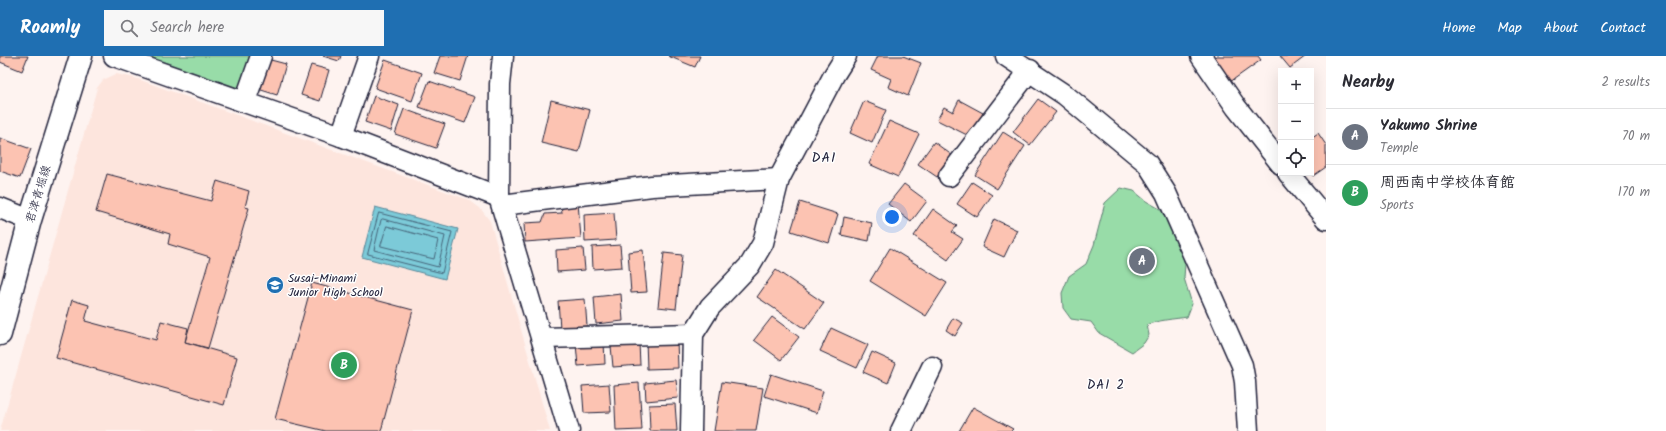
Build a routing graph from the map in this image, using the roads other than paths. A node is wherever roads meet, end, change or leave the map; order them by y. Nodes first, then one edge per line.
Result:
1 (81, 56) edge
2 (114, 56) edge
3 (261, 56) edge
4 (369, 56) edge
5 (503, 56) edge
6 (846, 56) edge
7 (1006, 56) edge
8 (1201, 56) edge
9 (1030, 70) junction
10 (245, 101) junction
11 (341, 136) junction
12 (1278, 160) edge
13 (949, 176) dead end
14 (1290, 176) edge
15 (779, 179) junction
16 (501, 201) junction
17 (0, 208) edge
18 (1326, 219) edge
19 (30, 220) junction
20 (0, 334) edge
21 (693, 334) junction
22 (543, 338) junction
23 (932, 367) dead end
24 (569, 431) edge
25 (690, 431) edge
26 (901, 431) edge
27 (1248, 431) edge

1 - 19 main road, 君津青堀線
2 - 10 street
3 - 10 street
4 - 11 street
5 - 16 street
6 - 15 street
7 - 9 street
8 - 12 street
9 - 13 street
9 - 27 street
10 - 11 street
11 - 16 street
14 - 18 street
15 - 16 street
15 - 21 street
16 - 22 street
17 - 19 street
19 - 20 main road, 君津青堀線
21 - 22 street
21 - 25 street
22 - 24 street
23 - 26 street

